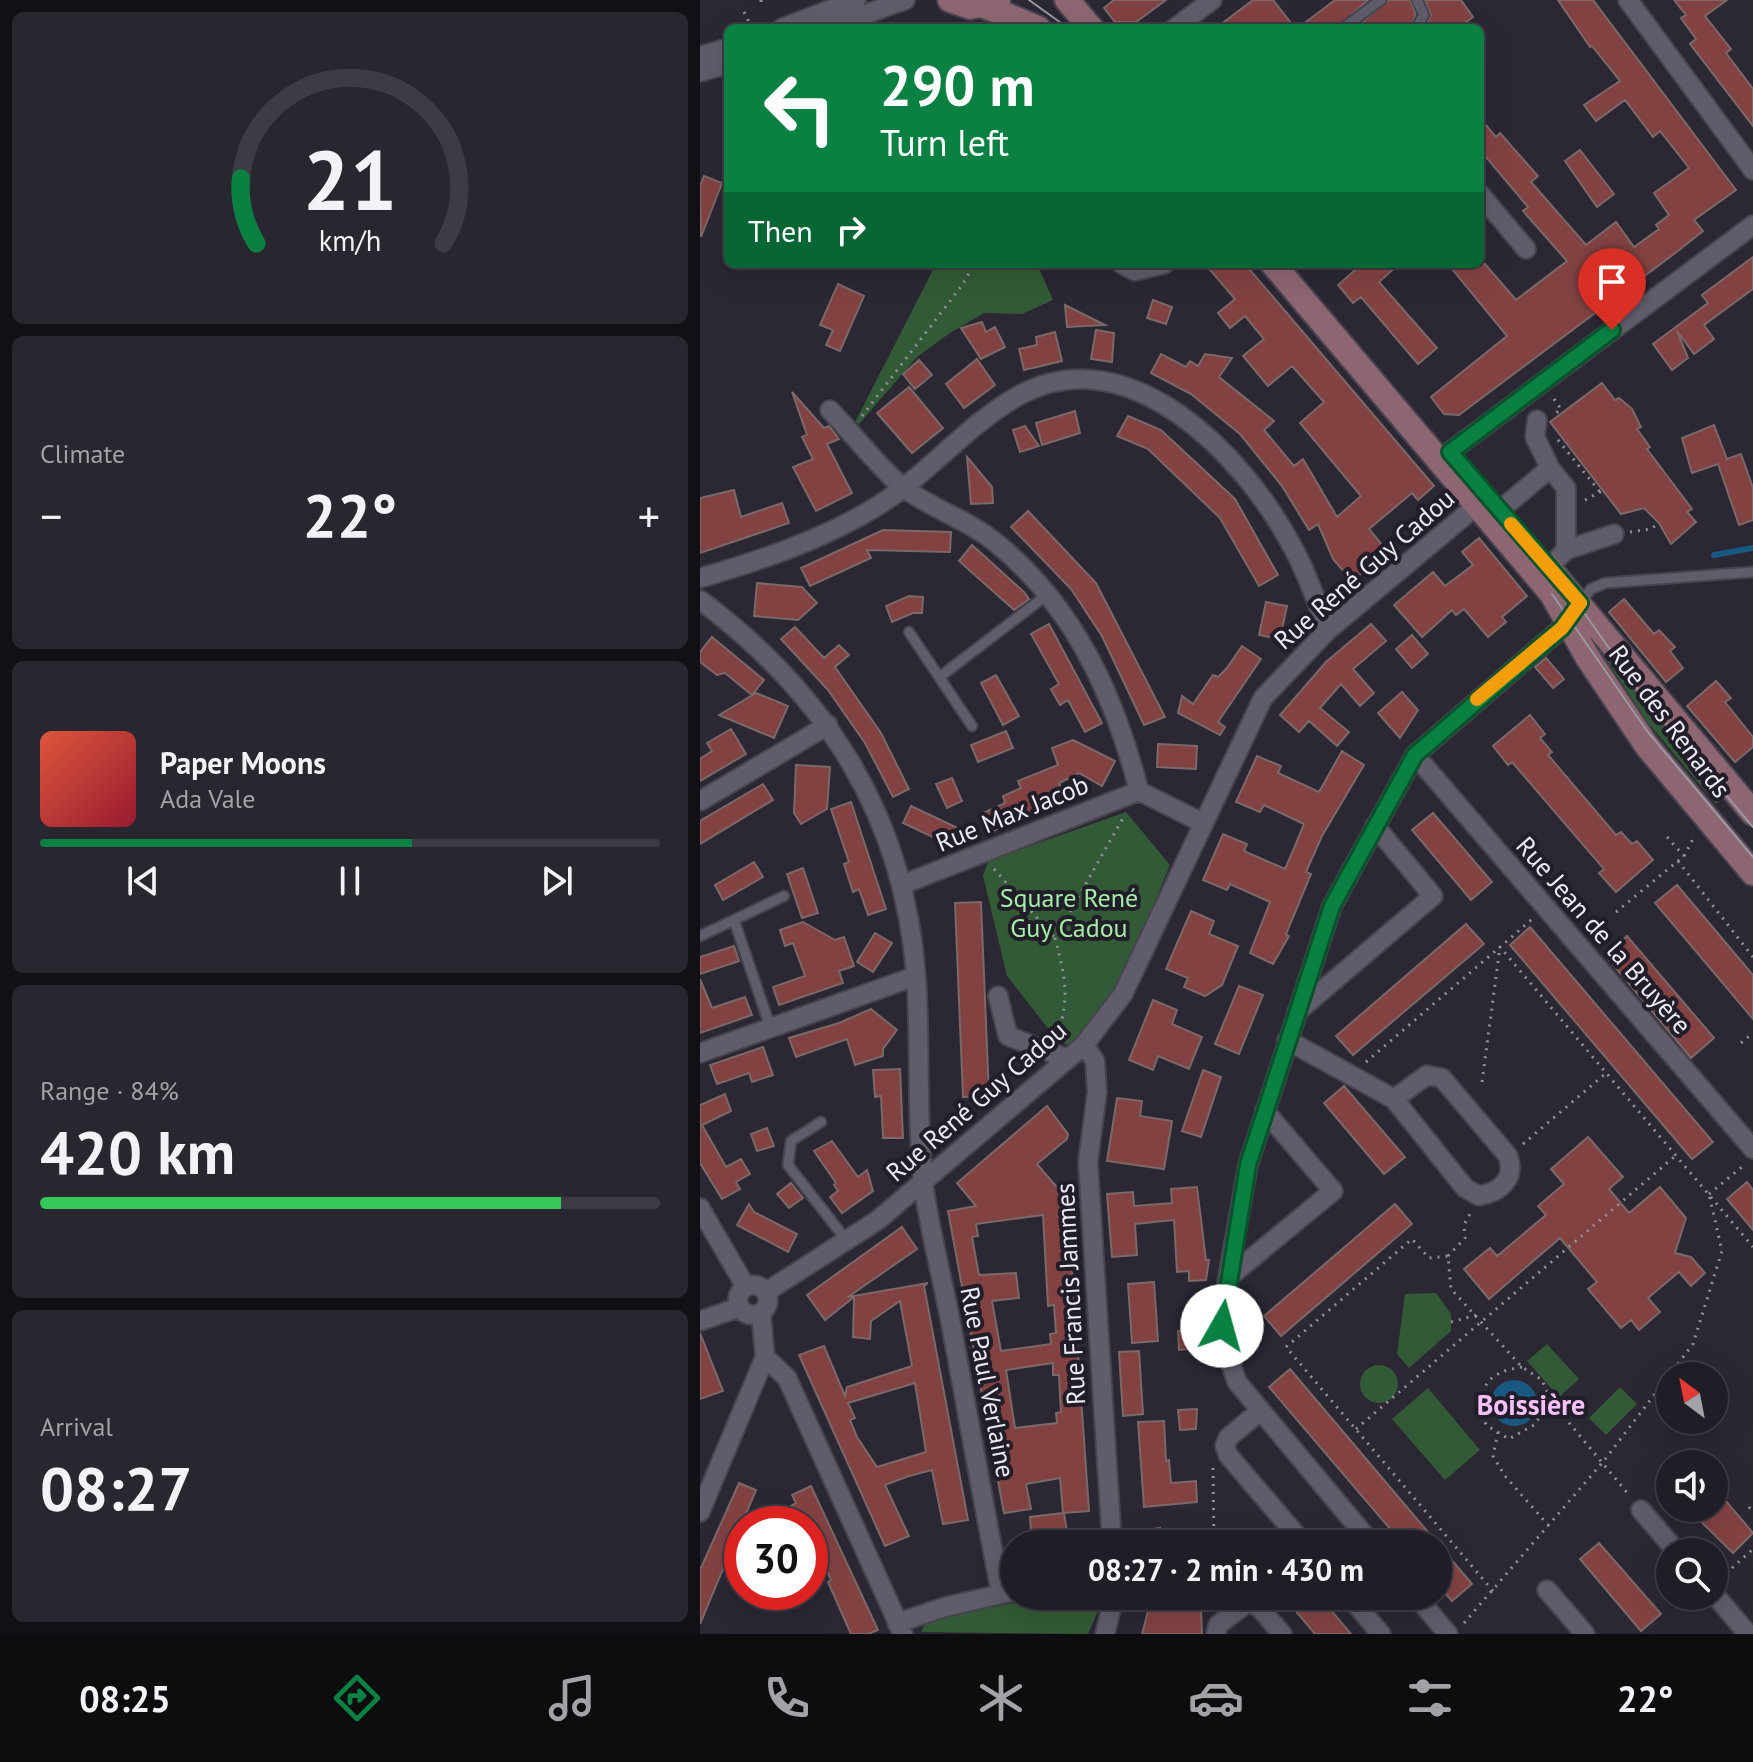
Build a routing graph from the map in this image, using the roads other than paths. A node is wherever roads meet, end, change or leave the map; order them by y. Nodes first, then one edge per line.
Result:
1 (856, 0) edge
2 (905, 0) edge
3 (950, 0) edge
4 (1067, 0) edge
5 (1212, 0) edge
6 (1381, 0) edge
7 (1417, 0) edge
8 (1628, 0) edge
9 (992, 3) edge
10 (793, 24) edge
11 (839, 24) edge
12 (1031, 24) edge
13 (1088, 24) edge
14 (1180, 24) edge
15 (1348, 24) edge
16 (1418, 24) edge
17 (724, 49) edge
18 (700, 56) edge
19 (724, 65) edge
20 (700, 72) edge
21 (1753, 170) edge
22 (1484, 199) edge
23 (1753, 225) edge
24 (1526, 249) dead end
25 (1127, 268) edge
26 (1151, 268) edge
27 (1287, 268) edge
28 (830, 410) dead end
29 (1545, 417) road end
30 (1444, 456) junction
31 (1550, 468) junction
32 (903, 487) junction
33 (1488, 504) junction
34 (1614, 534) road end
35 (1566, 550) junction
36 (1753, 572) edge
37 (700, 578) edge
38 (1554, 582) junction
39 (1048, 594) junction
40 (700, 600) edge
41 (1573, 612) junction
42 (1328, 630) junction
43 (909, 632) dead end
44 (941, 676) junction
45 (828, 725) junction
46 (972, 726) dead end
47 (1415, 755) junction
48 (1139, 791) junction
49 (700, 801) edge
50 (1753, 813) edge
51 (1201, 822) junction
52 (1375, 826) junction
53 (1753, 873) edge
54 (904, 884) junction
55 (784, 896) dead end
56 (734, 920) junction
57 (700, 936) edge
58 (916, 976) junction
59 (998, 996) dead end
60 (1297, 1012) junction
61 (771, 1029) junction
62 (1287, 1040) junction
63 (1084, 1045) junction
64 (700, 1053) edge
65 (1061, 1056) junction
66 (1394, 1099) junction
67 (1265, 1111) junction
68 (821, 1122) dead end
69 (1750, 1156) edge
70 (923, 1182) junction
71 (700, 1208) edge
72 (847, 1241) junction
73 (1229, 1277) junction
74 (746, 1287) junction
75 (766, 1292) junction
76 (740, 1307) junction
77 (761, 1313) junction
78 (700, 1321) edge
79 (765, 1357) junction
80 (1260, 1411) junction
81 (1641, 1510) road end
82 (700, 1512) edge
83 (1111, 1530) edge
84 (1292, 1530) edge
85 (1360, 1530) edge
86 (1665, 1538) edge
87 (1000, 1553) edge
88 (1547, 1590) dead end
89 (1000, 1595) edge
90 (1111, 1610) edge
91 (1361, 1610) edge
92 (1431, 1610) edge
93 (1728, 1610) edge
94 (900, 1629) edge
95 (1454, 1631) edge
96 (1105, 1634) edge
97 (1216, 1634) edge
98 (1282, 1634) edge
99 (1381, 1634) edge
100 (1585, 1634) edge
101 (1748, 1634) edge

1 - 10 street
2 - 11 street
3 - 9 street
4 - 13 street
5 - 14 street
6 - 15 lane
7 - 16 lane
8 - 21 street
9 - 12 street
17 - 18 street
19 - 20 street
22 - 24 street
23 - 30 street
25 - 26 street
27 - 30 street, Rue des Renards
28 - 32 street
29 - 31 street
30 - 33 street, Rue des Renards
31 - 33 street, Rue René Guy Cadou
31 - 35 street
32 - 37 street
32 - 39 street
32 - 42 street
33 - 38 street, Rue des Renards
33 - 42 street, Rue René Guy Cadou
34 - 35 street
35 - 38 street
36 - 41 lane
38 - 41 street, Rue des Renards
39 - 44 lane
39 - 48 street
40 - 45 street, Rue Paul Verlaine
41 - 47 street
41 - 50 street, Rue des Renards
41 - 53 street, Rue des Renards
42 - 51 street, Rue René Guy Cadou
43 - 44 lane
44 - 46 lane
45 - 49 street
45 - 54 street, Rue Paul Verlaine
47 - 52 street
47 - 69 street, Rue Jean de la Bruyère
48 - 51 street
48 - 54 street, Rue Max Jacob
51 - 63 street, Rue René Guy Cadou
52 - 60 street
52 - 60 street
54 - 58 street, Rue Paul Verlaine
55 - 56 lane
56 - 57 lane
56 - 61 lane
58 - 61 street
58 - 70 street, Rue Paul Verlaine
59 - 65 street
60 - 62 street
61 - 64 street
62 - 66 street
62 - 67 street
63 - 65 street, Rue René Guy Cadou
63 - 83 street, Rue Francis Jammes
65 - 70 street, Rue René Guy Cadou
66 - 66 street
67 - 73 street
67 - 73 street
68 - 72 lane
70 - 72 street, Rue René Guy Cadou
70 - 87 street, Rue Paul Verlaine
71 - 74 street
72 - 75 street, Rue René Guy Cadou
73 - 80 street
74 - 75 street
74 - 76 street
75 - 77 street
76 - 77 street
76 - 78 street
77 - 79 street
79 - 82 street
79 - 94 street
80 - 84 street
80 - 85 street
81 - 86 street
88 - 100 street
89 - 94 street
90 - 96 street
91 - 99 street
92 - 95 street
93 - 101 street
97 - 98 street

